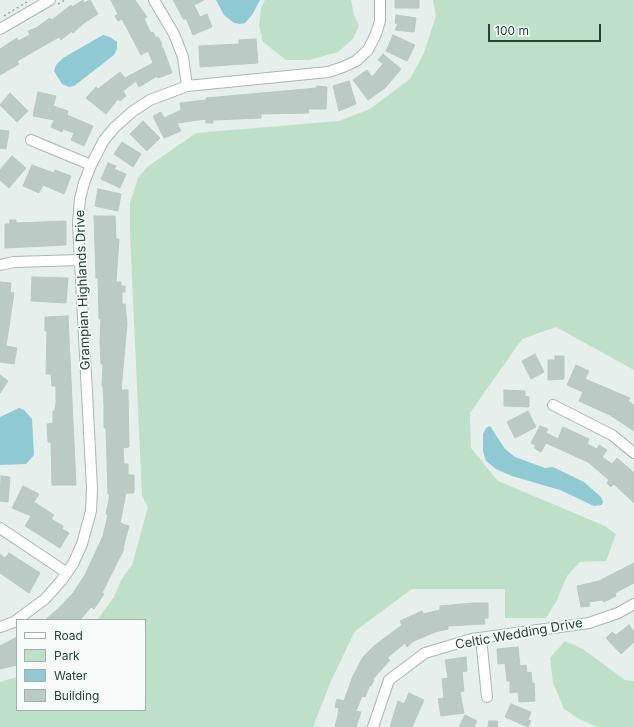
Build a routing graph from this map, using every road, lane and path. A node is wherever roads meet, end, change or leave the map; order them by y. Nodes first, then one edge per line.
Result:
1 (30, 0) edge
2 (50, 0) edge
3 (154, 0) edge
4 (380, 0) edge
5 (0, 18) edge
6 (0, 30) edge
7 (187, 86) junction
8 (31, 140) dead end
9 (91, 165) junction
10 (80, 260) junction
11 (0, 265) edge
12 (553, 405) dead end
13 (634, 453) edge
14 (0, 528) edge
15 (67, 573) junction
16 (634, 604) edge
17 (18, 619) edge
18 (16, 621) edge
19 (0, 628) edge
20 (481, 638) junction
21 (487, 697) dead end
22 (373, 727) edge

1 - 5 path
2 - 6 street
3 - 7 street
4 - 7 street, Grampian Highlands Drive
7 - 9 street, Grampian Highlands Drive
8 - 9 street
9 - 10 street, Grampian Highlands Drive
10 - 11 street
10 - 15 street, Grampian Highlands Drive
12 - 13 street
14 - 15 street
15 - 17 street, Grampian Highlands Drive
16 - 20 street, Celtic Wedding Drive
18 - 19 street, Grampian Highlands Drive
20 - 21 street
20 - 22 street, Celtic Wedding Drive

